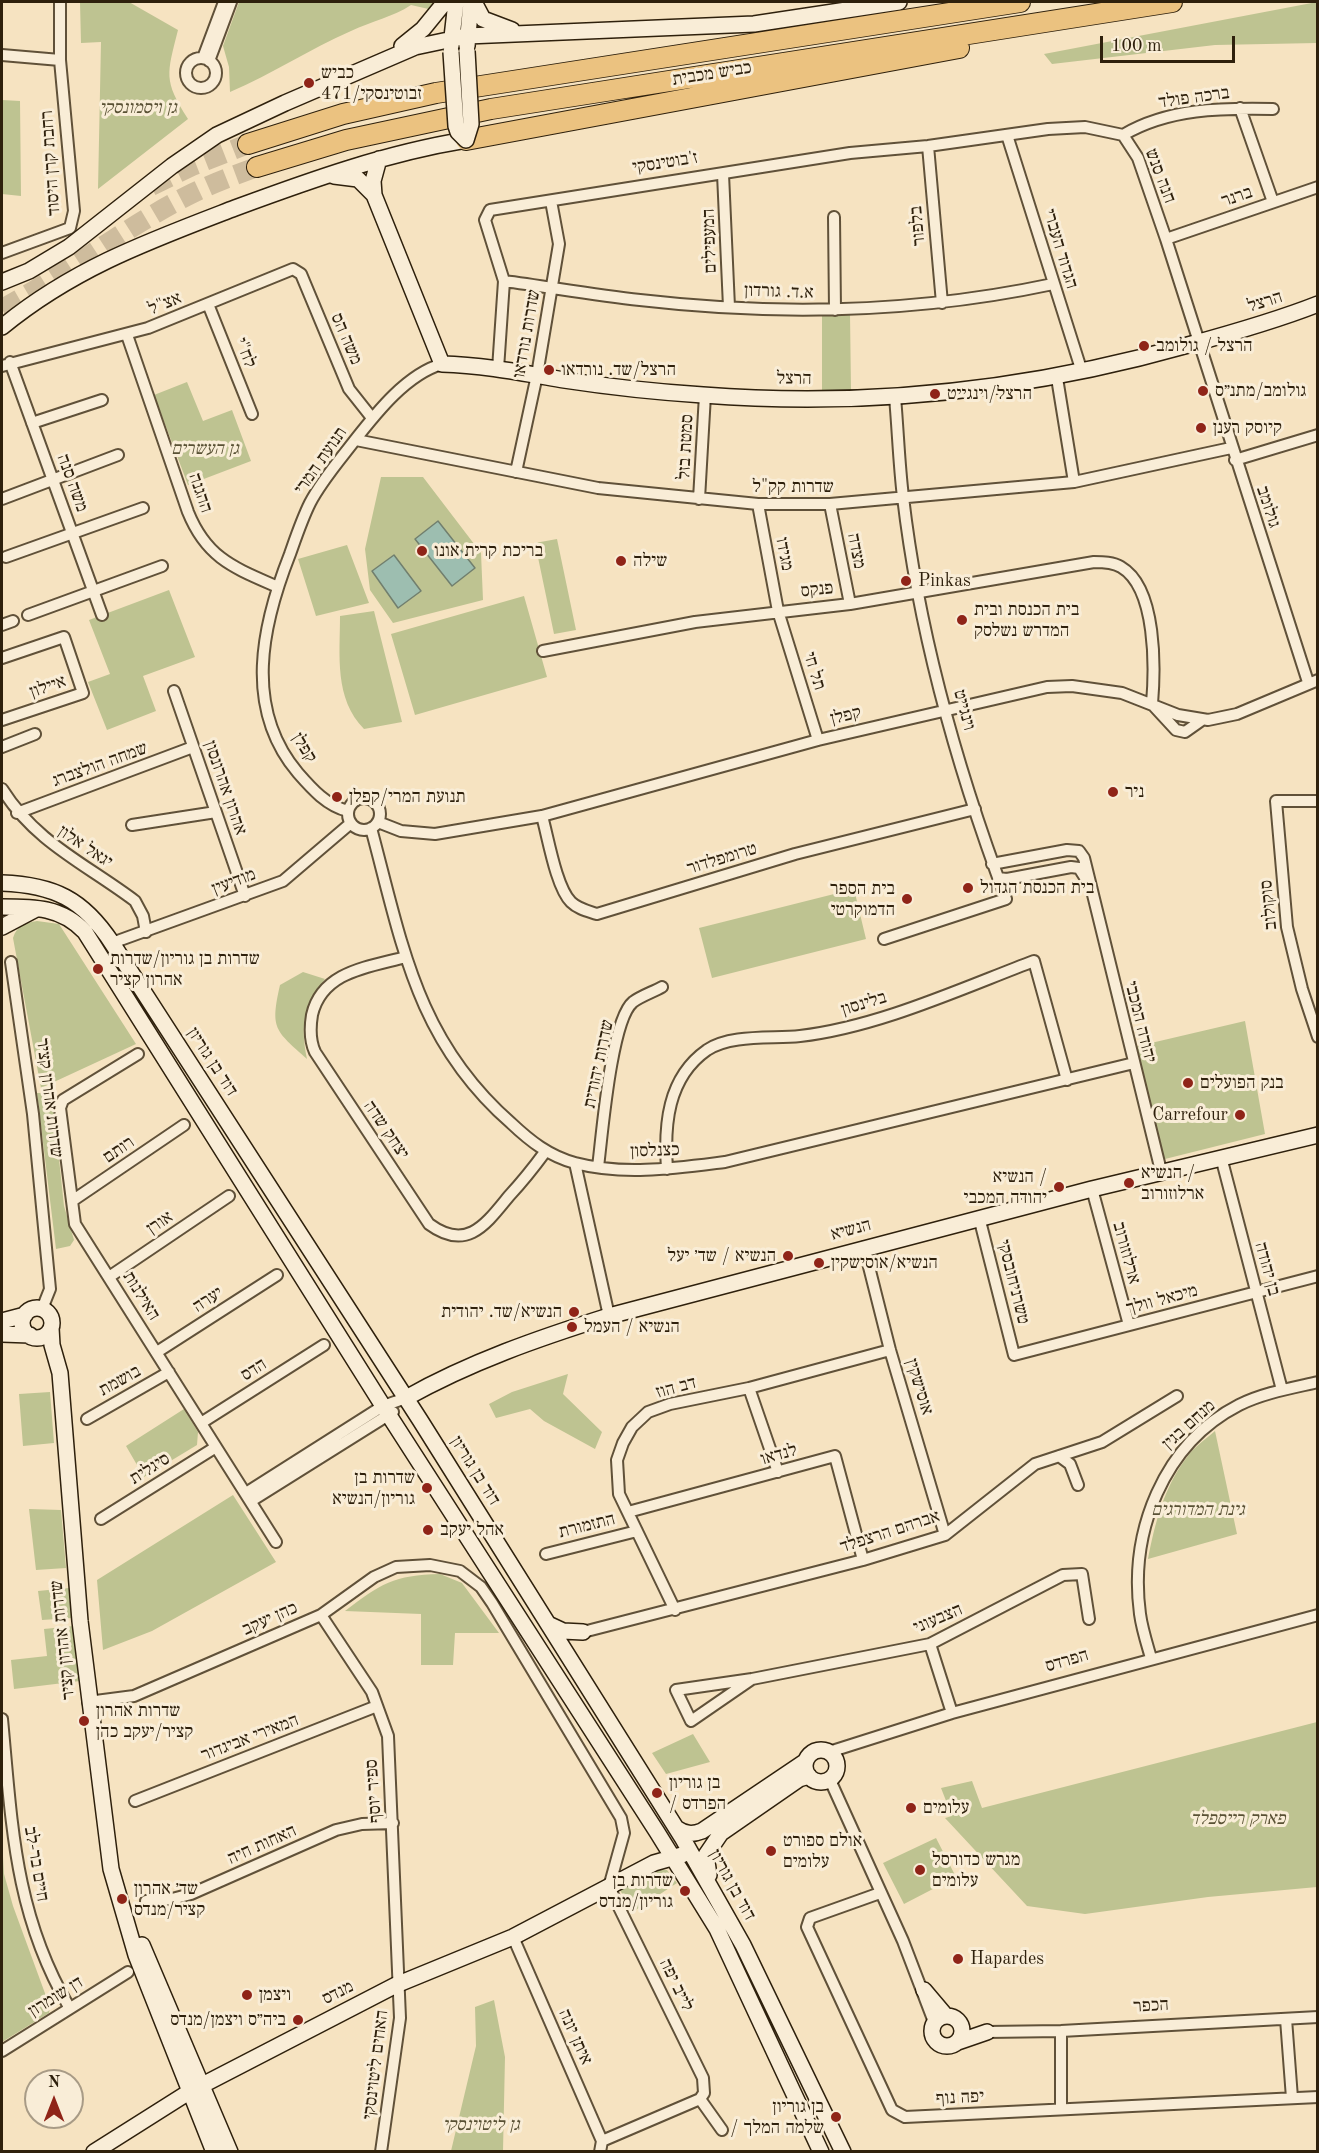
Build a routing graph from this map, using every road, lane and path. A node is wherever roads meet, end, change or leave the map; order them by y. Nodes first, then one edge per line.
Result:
1 (60, 2) edge
2 (224, 2) edge
3 (231, 2) edge
4 (446, 2) edge
5 (456, 2) edge
6 (472, 2) edge
7 (899, 2) edge
8 (991, 2) edge
9 (1020, 2) edge
10 (1167, 2) edge
11 (939, 14) junction
12 (536, 33) junction
13 (467, 43) junction
14 (451, 45) junction
15 (2, 55) edge
16 (383, 59) junction
17 (60, 60) junction
18 (1240, 108) junction
19 (1273, 109) dead end
20 (1007, 135) junction
21 (1123, 135) junction
22 (466, 140) junction
23 (248, 144) tunnel mouth
24 (928, 146) junction
25 (379, 159) junction
26 (257, 167) tunnel mouth
27 (723, 174) junction
28 (320, 177) junction
29 (1317, 187) edge
30 (374, 195) junction
31 (551, 201) junction
32 (1273, 202) junction
33 (834, 217) dead end
34 (1166, 239) junction
35 (2, 253) edge
36 (296, 270) joint
37 (504, 281) junction
38 (2, 282) edge
39 (1053, 284) junction
40 (552, 287) junction
41 (942, 303) junction
42 (208, 304) junction
43 (1317, 304) edge
44 (729, 307) junction
45 (836, 310) junction
46 (2, 327) edge
47 (127, 335) junction
48 (1201, 342) junction
49 (442, 363) junction
50 (6, 364) edge
51 (498, 369) junction
52 (1082, 372) junction
53 (537, 375) junction
54 (1057, 378) junction
55 (705, 395) junction
56 (895, 397) junction
57 (102, 400) dead end
58 (252, 414) dead end
59 (372, 418) junction
60 (32, 423) junction
61 (1317, 435) edge
62 (356, 440) junction
63 (1231, 448) junction
64 (118, 455) dead end
65 (1235, 460) junction
66 (516, 472) junction
67 (53, 480) junction
68 (1074, 482) junction
69 (903, 498) junction
70 (2, 499) edge
71 (699, 500) junction
72 (758, 504) junction
73 (830, 504) junction
74 (143, 508) dead end
75 (72, 533) junction
76 (6, 556) dead end
77 (162, 566) dead end
78 (278, 587) junction
79 (93, 591) junction
80 (919, 592) junction
81 (850, 604) junction
82 (778, 611) junction
83 (28, 615) dead end
84 (102, 615) dead end
85 (13, 621) dead end
86 (2, 625) edge
87 (543, 651) dead end
88 (2, 658) edge
89 (263, 681) joint
90 (1312, 681) edge
91 (174, 691) dead end
92 (1152, 704) junction
93 (945, 708) junction
94 (2, 720) edge
95 (35, 734) dead end
96 (818, 740) junction
97 (2, 747) edge
98 (193, 747) junction
99 (2, 789) edge
100 (1317, 801) edge
101 (975, 808) junction
102 (348, 811) junction
103 (216, 812) junction
104 (18, 813) junction
105 (542, 816) junction
106 (351, 824) junction
107 (132, 825) dead end
108 (375, 825) junction
109 (992, 864) junction
110 (998, 878) junction
111 (1088, 882) junction
112 (2, 883) edge
113 (245, 896) junction
114 (2, 907) edge
115 (39, 908) junction
116 (2, 927) edge
117 (146, 932) junction
118 (884, 939) dead end
119 (112, 943) junction
120 (405, 957) junction
121 (11, 962) dead end
122 (662, 987) dead end
123 (1317, 1037) edge
124 (138, 1054) dead end
125 (1134, 1063) junction
126 (1066, 1080) junction
127 (184, 1125) dead end
128 (1317, 1135) edge
129 (545, 1152) junction
130 (1221, 1156) junction
131 (575, 1163) junction
132 (598, 1167) junction
133 (667, 1169) junction
134 (1161, 1171) junction
135 (1092, 1189) junction
136 (229, 1197) dead end
137 (72, 1201) junction
138 (980, 1217) junction
139 (864, 1247) junction
140 (277, 1275) dead end
141 (1317, 1276) edge
142 (110, 1277) junction
143 (1256, 1292) junction
144 (42, 1309) junction
145 (25, 1315) junction
146 (609, 1316) junction
147 (2, 1321) edge
148 (1129, 1325) junction
149 (51, 1328) junction
150 (2, 1334) edge
151 (32, 1336) junction
152 (324, 1345) dead end
153 (890, 1350) junction
154 (157, 1352) junction
155 (1014, 1355) joint
156 (56, 1358) junction
157 (170, 1372) junction
158 (1317, 1382) edge
159 (749, 1388) junction
160 (1282, 1390) junction
161 (1177, 1396) dead end
162 (406, 1398) junction
163 (386, 1411) junction
164 (87, 1419) dead end
165 (201, 1423) junction
166 (216, 1447) junction
167 (1059, 1456) junction
168 (778, 1472) junction
169 (1078, 1485) dead end
170 (248, 1497) junction
171 (628, 1512) junction
172 (101, 1519) dead end
173 (637, 1531) junction
174 (945, 1535) junction
175 (276, 1542) dead end
176 (546, 1554) dead end
177 (863, 1560) junction
178 (675, 1610) junction
179 (321, 1615) junction
180 (1317, 1615) edge
181 (1089, 1619) dead end
182 (548, 1624) junction
183 (583, 1632) junction
184 (930, 1644) junction
185 (1151, 1658) junction
186 (572, 1663) junction
187 (752, 1679) junction
188 (88, 1702) junction
189 (377, 1706) junction
190 (952, 1713) junction
191 (2, 1719) edge
192 (829, 1752) junction
193 (807, 1768) junction
194 (830, 1780) junction
195 (135, 1801) dead end
196 (393, 1822) junction
197 (676, 1828) junction
198 (657, 1832) junction
199 (672, 1857) junction
200 (694, 1858) junction
201 (654, 1863) junction
202 (609, 1887) junction
203 (714, 1892) junction
204 (880, 1893) junction
205 (146, 1901) dead end
206 (513, 1937) junction
207 (128, 1972) dead end
208 (400, 1983) junction
209 (924, 1990) joint
210 (69, 2007) junction
211 (1317, 2017) edge
212 (940, 2019) junction
213 (1286, 2019) junction
214 (961, 2025) junction
215 (1061, 2031) junction
216 (987, 2032) junction
217 (958, 2042) junction
218 (2, 2051) edge
219 (195, 2088) junction
220 (1317, 2097) edge
221 (1292, 2098) junction
222 (700, 2099) junction
223 (1061, 2109) junction
224 (722, 2130) dead end
225 (601, 2146) edge
226 (843, 2150) edge
227 (94, 2151) edge
228 (214, 2151) edge
229 (230, 2151) edge
230 (381, 2151) edge
231 (821, 2151) edge

1 - 17 street
2 - 3 street
4 - 16 main road
5 - 14 main road
6 - 12 main road
6 - 13 main road
7 - 12 main road
8 - 11 highway
9 - 11 highway, כביש מכבית
10 - 22 highway
10 - 26 highway, כביש מכבית
11 - 23 highway, כביש מכבית
12 - 13 main road
13 - 14 main road
13 - 22 main road, bridge
14 - 16 main road
14 - 22 main road, bridge
15 - 17 street
16 - 38 main road
17 - 35 street, רחבת קרן היסוד
18 - 19 street, ברכה פולד
18 - 21 street, ברכה פולד
18 - 32 street
20 - 21 street, חנה סנש
20 - 24 street, ז'בוטינסקי
20 - 39 street, הגדוד העברי
21 - 34 street, חנה סנש
22 - 25 main road
24 - 27 street, ז'בוטינסקי
24 - 41 street, בלפור
25 - 28 main road
25 - 30 main road
27 - 31 street, ז'בוטינסקי
27 - 44 street, המעפילים
28 - 30 main road
28 - 46 main road
29 - 32 street, ברנר
30 - 49 main road
31 - 37 street, ז'בוטינסקי
31 - 40 street, שדרות נורדאו
32 - 34 street, ברנר
33 - 45 street
34 - 48 street, חנה סנש
36 - 42 street, אצ"ל
36 - 59 street, משה הס
37 - 40 street, א.ד. גורדון
37 - 51 street, ז'בוטינסקי
39 - 41 street, א.ד. גורדון
39 - 52 street, הגדוד העברי
40 - 44 street, א.ד. גורדון
40 - 53 street, שדרות נורדאו
41 - 45 street, א.ד. גורדון
42 - 47 street, אצ"ל
42 - 58 street, לח"י
43 - 48 main road, הרצל
44 - 45 street, א.ד. גורדון
47 - 50 street, אצ"ל
47 - 78 street, ההגנה
48 - 52 main road, הרצל
48 - 63 street, גולומב
49 - 51 main road, הרצל
49 - 59 street, תנועת המרי
50 - 60 street, משה סנה
51 - 53 main road, הרצל
52 - 54 main road, הרצל
53 - 55 main road, הרצל
53 - 66 street, שדרות נורדאו
54 - 56 main road, הרצל
54 - 68 street
55 - 56 main road, הרצל
55 - 71 street, סמטת בזל
56 - 69 street, וינגייט
57 - 60 street
59 - 62 street, תנועת המרי
60 - 67 street, משה סנה
61 - 65 street
62 - 66 street, שדרות קק"ל
62 - 78 street, תנועת המרי
63 - 65 street, גולומב
63 - 68 street, שדרות קק"ל
64 - 67 street
65 - 90 street, גולומב
66 - 71 street, שדרות קק"ל
67 - 70 street
67 - 75 street, משה סנה
68 - 69 street, שדרות קק"ל
69 - 73 street, שדרות קק"ל
69 - 80 street, וינגייט
71 - 72 street, שדרות קק"ל
72 - 73 street, שדרות קק"ל
72 - 82 street, מגידו
73 - 81 street, מצדה
74 - 75 street
75 - 76 street
75 - 79 street, משה סנה
77 - 79 street
78 - 89 street, תנועת המרי
79 - 83 street
79 - 84 street, משה סנה
80 - 81 street, פנקס
80 - 92 street, פנקס
80 - 93 street, וינגייט
81 - 82 street, פנקס
82 - 87 street, פנקס
82 - 96 street, תל חי
85 - 86 street
88 - 94 street, איילון
89 - 102 street, קפלן
90 - 92 street, קפלן
91 - 98 street, אהרון אהרונסון
92 - 93 street, קפלן
93 - 96 street, קפלן
93 - 101 street, וינגייט
95 - 97 street
96 - 105 street, קפלן
98 - 103 street, אהרון אהרונסון
98 - 104 street, שמחה הולצברג
99 - 104 street, יגאל אלון
100 - 123 street, סוקולוב
101 - 105 street, טרומפלדור
101 - 109 street, וינגייט
102 - 106 street
102 - 108 street
103 - 107 street
103 - 113 street, אהרון אהרונסון
104 - 117 street, יגאל אלון
105 - 108 street, קפלן
106 - 108 street
106 - 113 street, מודיעין
108 - 120 street, כצנלסון
109 - 110 street, וינגייט
109 - 111 street, יהודה המכבי
110 - 111 street
110 - 118 street, וינגייט
111 - 125 street, יהודה המכבי
112 - 119 main road, דוד בן גוריון
113 - 117 street, מודיעין
114 - 115 main road, דוד בן גוריון
115 - 116 main road
115 - 163 main road, דוד בן גוריון
117 - 119 street, מודיעין
119 - 162 main road, דוד בן גוריון
120 - 129 street, כצנלסון
120 - 129 street, יצחק שדה
121 - 144 street, שדרות אהרון קציר
122 - 132 street, שדרות יהודית
124 - 137 street, האילנות
125 - 126 street, כצנלסון
125 - 134 street, יהודה המכבי
126 - 133 street, כצנלסון
126 - 133 street, בלינסון
127 - 137 street, רותם
128 - 130 main road, הנשיא
129 - 131 street, כצנלסון
130 - 134 main road, הנשיא
130 - 143 street, בן יהודה
131 - 132 street, כצנלסון
131 - 146 street
132 - 133 street, כצנלסון
134 - 135 main road, הנשיא
135 - 138 main road, הנשיא
135 - 148 street, ארלוזורוב
136 - 142 street, אורן
137 - 142 street, האילנות
138 - 139 main road, הנשיא
138 - 155 street, טשרניחובסקי
139 - 146 main road, הנשיא
139 - 153 street, אוסישקין
140 - 154 street, יערה
141 - 143 street, מיכאל וולך
142 - 154 street, האילנות
143 - 148 street, מיכאל וולך
143 - 160 street, בן יהודה
144 - 145 main road
144 - 149 main road
145 - 147 main road
145 - 151 main road
146 - 162 main road, הנשיא
148 - 155 street, מיכאל וולך
149 - 151 main road
149 - 156 main road, שדרות אהרון קציר
150 - 151 main road
151 - 156 main road
152 - 165 street, הדס
153 - 159 street, דב הוז
153 - 174 street, אוסישקין
154 - 157 street, האילנות
156 - 188 main road, שדרות אהרון קציר
157 - 164 street, בושמת
157 - 165 street, האילנות
158 - 160 street, מנחם בגין
159 - 168 street
159 - 171 street, דב הוז
160 - 185 street, מנחם בגין
161 - 167 street, אברהם הרצפלד
162 - 163 street
162 - 182 main road, דוד בן גוריון
163 - 170 street
163 - 198 main road, דוד בן גוריון
165 - 166 street, האילנות
166 - 170 street, האילנות
166 - 172 street, סיגלית
167 - 169 street
167 - 174 street, אברהם הרצפלד
168 - 171 street, לנדאו
168 - 177 street, לנדאו
170 - 175 street, האילנות
171 - 173 street, דב הוז
173 - 176 street, התזמורת
173 - 178 street, דב הוז
174 - 177 street, אברהם הרצפלד
177 - 178 street, אברהם הרצפלד
178 - 183 street, אברהם הרצפלד
179 - 188 street, כהן יעקב
179 - 189 street, ספיר יוסף
179 - 202 street, כהן יעקב
180 - 185 street, הפרדס
181 - 184 street, הצבעוני
182 - 183 main road
182 - 186 main road, דוד בן גוריון
183 - 186 main road
184 - 187 street, הצבעוני
184 - 190 street
185 - 190 street, הפרדס
186 - 197 main road, דוד בן גוריון
187 - 187 street, הצבעוני
188 - 219 main road, שדרות אהרון קציר
189 - 195 street, המאירי אביגדור
189 - 196 street, ספיר יוסף
190 - 192 street, הפרדס
191 - 210 street, חיים בר-לב
192 - 193 main road
192 - 194 main road
193 - 194 main road
193 - 197 main road
193 - 203 main road
194 - 204 street
196 - 205 street, האחות חיה
196 - 208 street, ספיר יוסף
197 - 200 main road, דוד בן גוריון
198 - 199 main road, דוד בן גוריון
198 - 201 main road
199 - 200 main road, מנדס
199 - 201 main road, מנדס
199 - 231 main road, דוד בן גוריון
200 - 203 main road, דוד בן גוריון
201 - 202 main road, מנדס
202 - 206 main road, מנדס
202 - 222 street, לייב יפה
203 - 226 main road, דוד בן גוריון
204 - 209 street
204 - 223 street, יפה נוף
206 - 208 main road, מנדס
206 - 225 street, איתן יונה
207 - 210 street, דן שומרון
208 - 219 main road, מנדס
208 - 230 street, האחים ליטוינסקי
209 - 212 main road
210 - 218 street, דן שומרון
211 - 213 street, הכפר
212 - 214 main road
212 - 217 main road
213 - 215 street, הכפר
213 - 221 street
214 - 216 main road, הכפר
214 - 217 main road
215 - 216 street, הכפר
215 - 223 street
216 - 217 main road, הכפר
219 - 227 main road, מנדס
219 - 228 main road, שדרות אהרון קציר
219 - 229 main road, שדרות אהרון קציר
220 - 221 street, יפה נוף
221 - 223 street, יפה נוף
222 - 224 street
222 - 225 street

